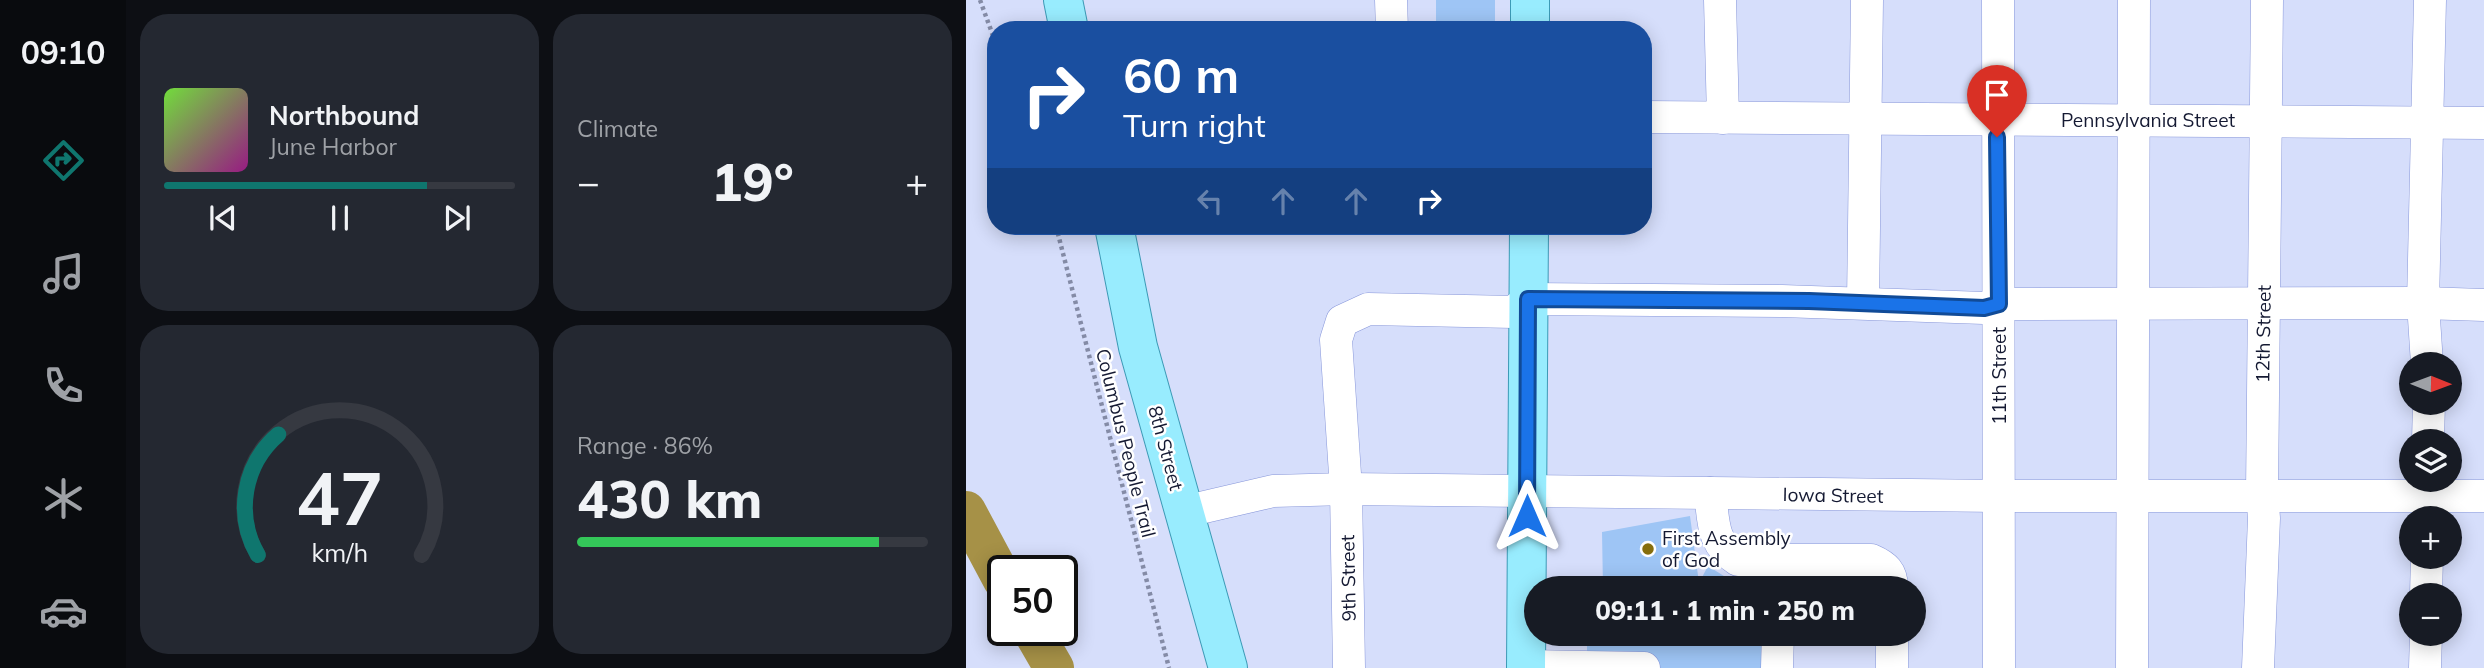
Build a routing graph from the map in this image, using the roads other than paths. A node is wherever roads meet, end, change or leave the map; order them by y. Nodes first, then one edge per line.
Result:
1 (1063, 0) edge
2 (1088, 0) edge
3 (1391, 0) edge
4 (1530, 0) edge
5 (1720, 0) edge
6 (1867, 0) edge
7 (1998, 0) edge
8 (2134, 0) edge
9 (2267, 0) edge
10 (2430, 0) edge
11 (1067, 21) edge
12 (1090, 21) edge
13 (1392, 21) edge
14 (1530, 21) edge
15 (1652, 117) edge
16 (1723, 118) junction
17 (1867, 118) junction
18 (1997, 119) junction
19 (2135, 120) junction
20 (2266, 120) junction
21 (2428, 122) junction
22 (2484, 123) edge
23 (1116, 235) edge
24 (1529, 235) edge
25 (1528, 299) junction
26 (1863, 303) junction
27 (2131, 303) junction
28 (2423, 303) junction
29 (1999, 304) junction
30 (2264, 305) junction
31 (2484, 305) edge
32 (2426, 352) edge
33 (1346, 489) junction
34 (1527, 491) junction
35 (1710, 493) junction
36 (2262, 494) junction
37 (2133, 495) junction
38 (2000, 496) junction
39 (2484, 496) edge
40 (2427, 498) edge
41 (1183, 512) junction
42 (1758, 560) junction
43 (1767, 576) edge
44 (1891, 576) edge
45 (1778, 646) edge
46 (1892, 646) edge
47 (2426, 646) edge
48 (1527, 667) edge
49 (1228, 668) edge
50 (1349, 668) edge
51 (1644, 668) edge
52 (1777, 668) edge
53 (1892, 668) edge
54 (1999, 668) edge
55 (2132, 668) edge
56 (2258, 668) edge
57 (2426, 668) edge

1 - 11 main road
2 - 12 main road
3 - 13 street
4 - 14 main road
5 - 16 street
6 - 17 street
7 - 18 street, 11th Street
8 - 19 street
9 - 20 street, 12th Street
10 - 21 street
15 - 16 street, Pennsylvania Street
16 - 17 street, Pennsylvania Street
17 - 18 street, Pennsylvania Street
17 - 26 street
18 - 19 street, Pennsylvania Street
18 - 29 street, 11th Street
19 - 20 street, Pennsylvania Street
19 - 27 street
20 - 21 street, Pennsylvania Street
20 - 30 street, 12th Street
21 - 22 street, Pennsylvania Street
21 - 28 street
23 - 41 main road, 8th Street
24 - 25 main road
25 - 26 street
25 - 33 street, 9th Street
25 - 34 main road
26 - 29 street
27 - 29 street
27 - 30 street
27 - 37 street
28 - 30 street
28 - 31 street
28 - 32 street
29 - 38 street, 11th Street
30 - 36 street, 12th Street
33 - 34 street, Iowa Street
33 - 41 street, Iowa Street
33 - 50 street, 9th Street
34 - 35 street, Iowa Street
34 - 48 main road
35 - 38 street, Iowa Street
35 - 42 street
36 - 37 street, Iowa Street
36 - 40 street, Iowa Street
36 - 56 street, 12th Street
37 - 38 street, Iowa Street
37 - 55 street
38 - 54 street, 11th Street
39 - 40 street, Iowa Street
41 - 49 main road, 8th Street
42 - 43 street
42 - 44 street
45 - 52 street
46 - 53 street
47 - 57 street
48 - 51 street

